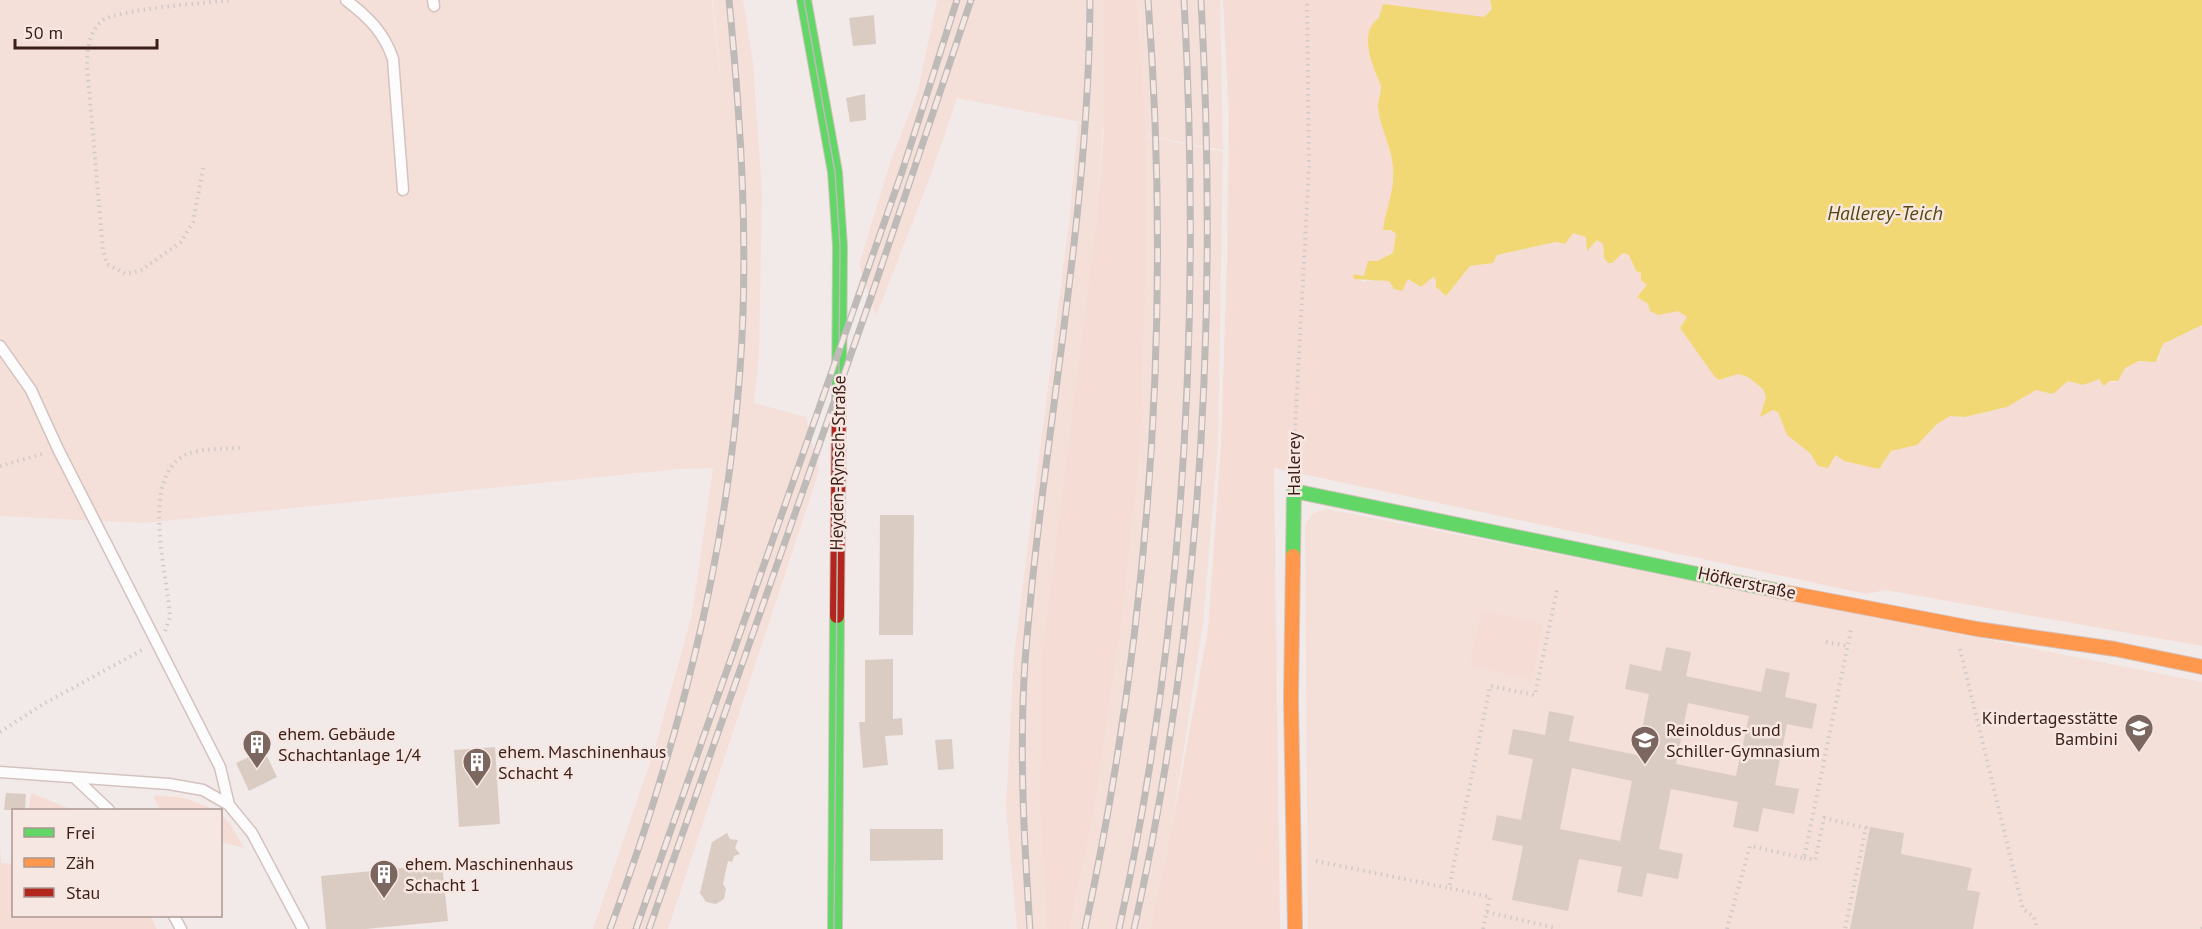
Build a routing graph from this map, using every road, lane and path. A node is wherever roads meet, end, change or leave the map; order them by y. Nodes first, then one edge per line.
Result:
1 (231, 0) edge
2 (346, 0) edge
3 (804, 0) edge
4 (1307, 0) edge
5 (203, 168) dead end
6 (404, 190) dead end
7 (0, 345) edge
8 (58, 449) junction
9 (0, 466) edge
10 (1294, 491) junction
11 (1557, 590) dead end
12 (1855, 606) junction
13 (1826, 642) dead end
14 (1847, 646) junction
15 (1960, 648) dead end
16 (2202, 667) edge
17 (0, 772) edge
18 (75, 778) junction
19 (229, 805) junction
20 (108, 809) edge
21 (1804, 858) junction
22 (1313, 860) dead end
23 (1449, 888) junction
24 (1487, 912) junction
25 (303, 929) edge
26 (835, 929) edge
27 (1295, 929) edge
28 (1483, 929) edge
29 (1558, 929) edge
30 (1727, 929) edge
31 (1845, 929) edge
32 (2037, 929) edge

1 - 5 path
2 - 6 lane
3 - 26 street, Heyden-Rynsch-Straße
4 - 10 path, Hallerey
7 - 8 lane
8 - 9 path
8 - 19 lane
10 - 12 street, Höfkerstraße
10 - 27 street, Hallerey
11 - 23 path
12 - 14 path
12 - 16 street, Höfkerstraße
13 - 14 path
14 - 21 path
15 - 32 path
17 - 18 lane
18 - 19 lane
18 - 20 lane
19 - 25 lane
21 - 30 path
21 - 31 path
22 - 23 path
23 - 24 path
24 - 28 path
24 - 29 path

